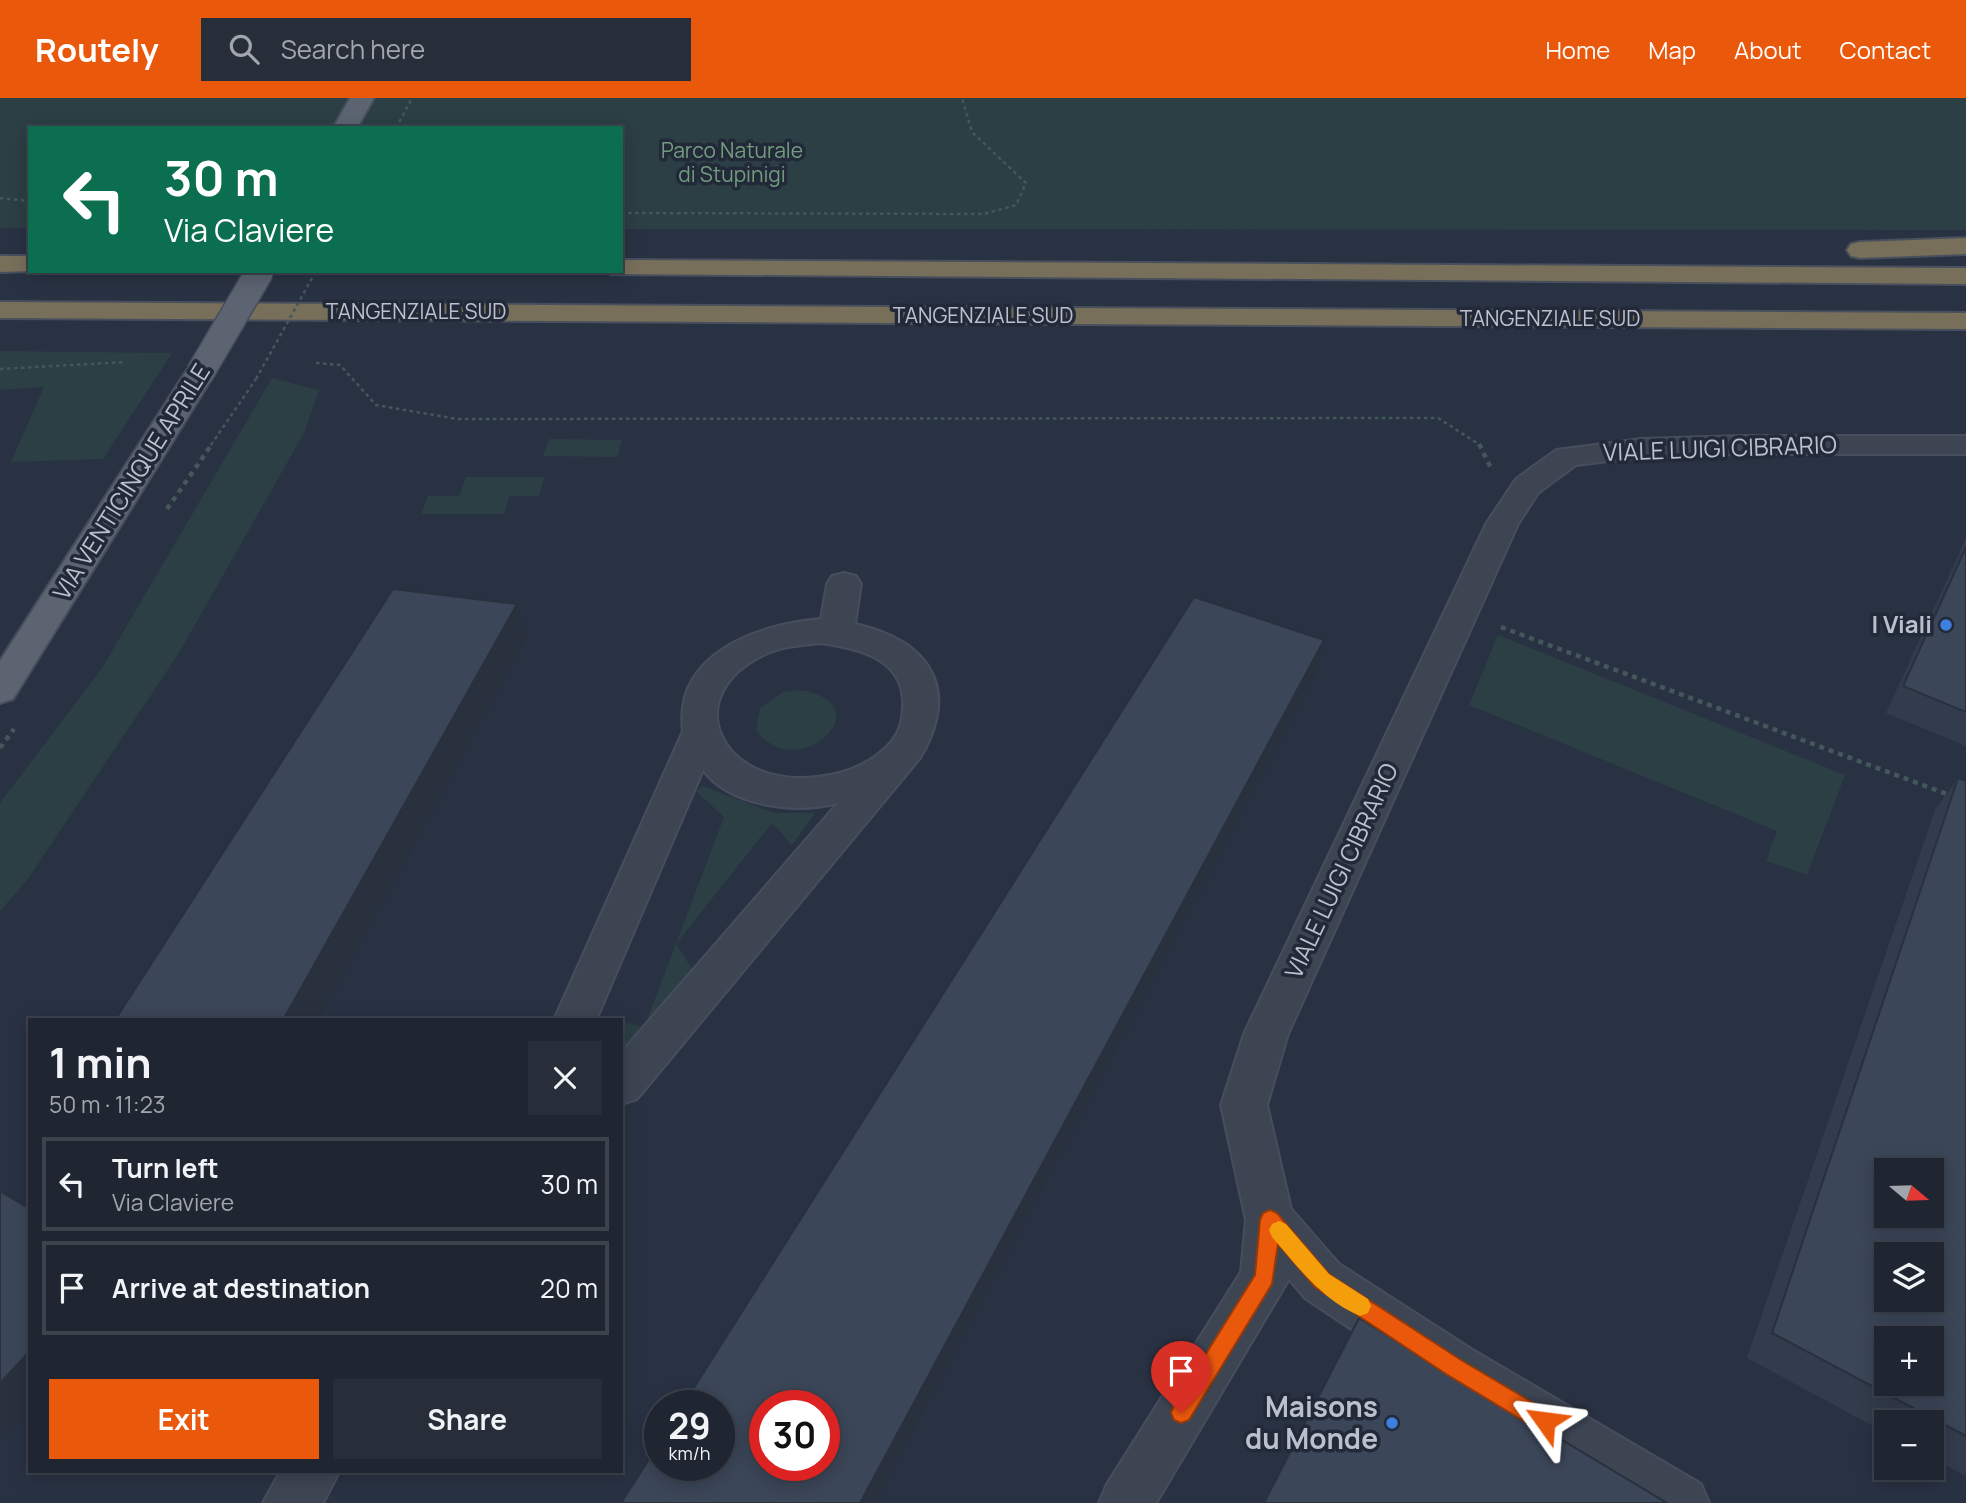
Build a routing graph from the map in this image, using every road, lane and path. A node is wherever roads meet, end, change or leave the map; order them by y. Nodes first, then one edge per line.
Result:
1 (362, 98) edge
2 (412, 98) edge
3 (962, 98) edge
4 (346, 126) edge
5 (397, 126) edge
6 (0, 198) edge
7 (28, 201) edge
8 (623, 213) edge
9 (1966, 246) edge
10 (0, 264) edge
11 (28, 264) edge
12 (623, 268) edge
13 (259, 273) edge
14 (315, 273) edge
15 (1578, 274) junction
16 (1966, 276) edge
17 (0, 310) edge
18 (1767, 320) junction
19 (1966, 321) edge
20 (1966, 337) edge
21 (126, 362) dead end
22 (316, 363) dead end
23 (0, 369) edge
24 (256, 379) dead end
25 (1966, 445) edge
26 (1493, 474) dead end
27 (844, 584) dead end
28 (1463, 612) junction
29 (836, 633) junction
30 (0, 690) edge
31 (699, 733) junction
32 (893, 764) junction
33 (1953, 796) edge
34 (576, 1018) edge
35 (623, 1083) edge
36 (1270, 1220) junction
37 (312, 1473) edge
38 (290, 1503) edge
39 (1126, 1503) edge
40 (1682, 1503) edge

1 - 4 main road
2 - 5 path
3 - 8 path
6 - 7 path
9 - 15 highway
10 - 11 highway
12 - 15 highway, TANGENZIALE SUD
13 - 30 main road, VIA VENTICINQUE APRILE, bridge
14 - 24 path, bridge
15 - 16 highway, TANGENZIALE SUD
17 - 18 highway, TANGENZIALE SUD
18 - 19 highway, TANGENZIALE SUD
18 - 20 highway
21 - 23 path
22 - 26 path
25 - 28 street, VIALE LUIGI CIBRARIO
27 - 29 street
28 - 33 path
28 - 36 street, VIALE LUIGI CIBRARIO
29 - 31 street
29 - 32 street
31 - 32 street
31 - 34 street
32 - 35 street
36 - 39 street
36 - 40 street, VIALE LUIGI CIBRARIO
37 - 38 street

